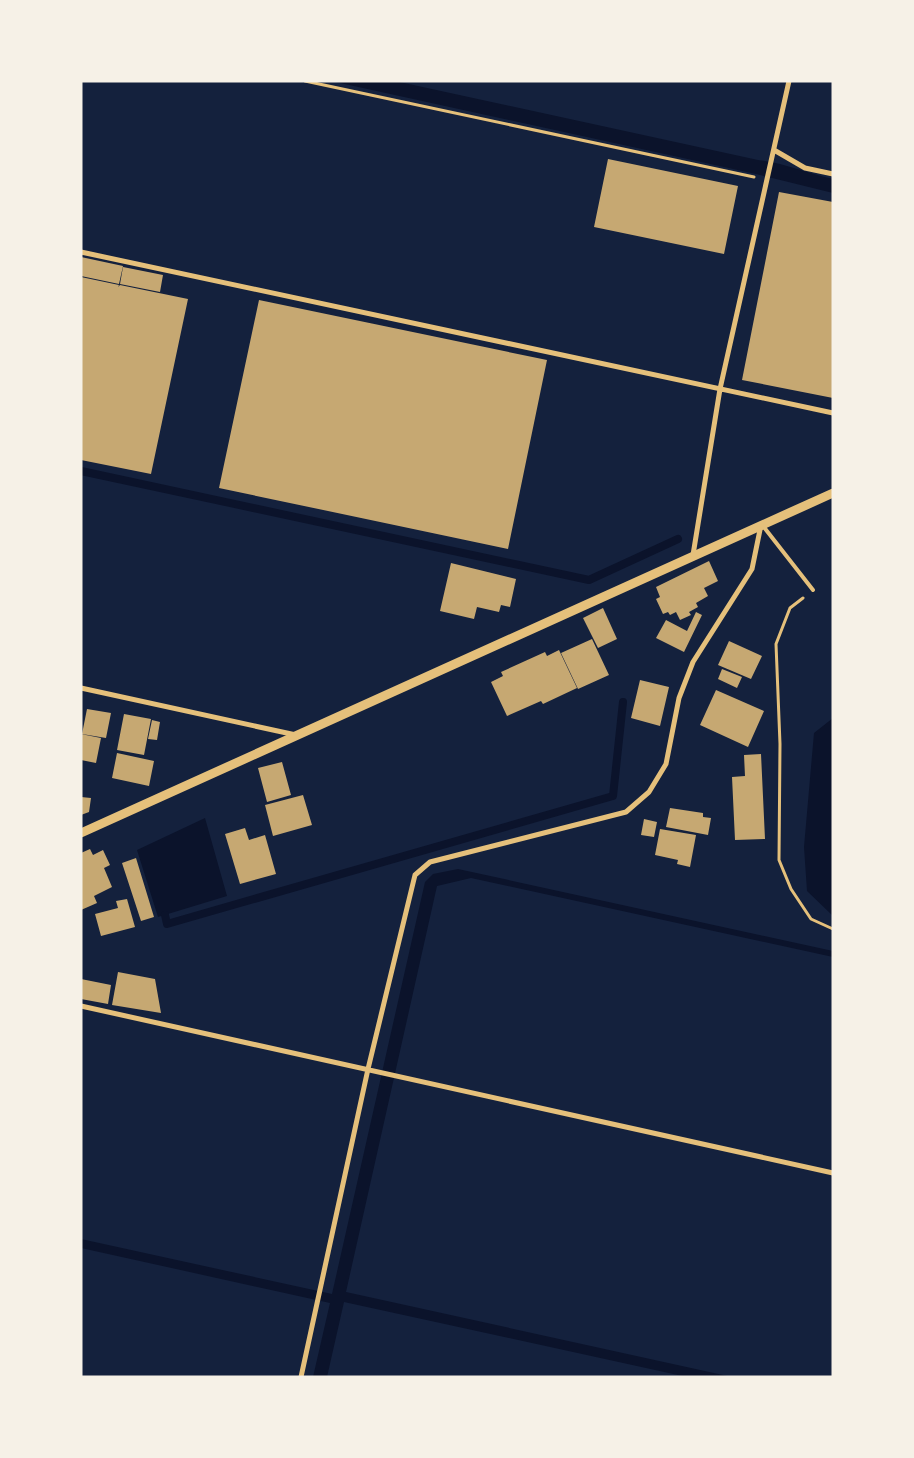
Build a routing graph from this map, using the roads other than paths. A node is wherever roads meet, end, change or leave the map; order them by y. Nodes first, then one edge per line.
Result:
1 (789, 81) edge
2 (774, 150) junction
3 (833, 174) edge
4 (81, 252) edge
5 (720, 389) junction
6 (833, 413) edge
7 (833, 493) edge
8 (761, 524) junction
9 (693, 555) junction
10 (813, 590) road end
11 (81, 688) edge
12 (296, 735) junction
13 (81, 833) edge
14 (81, 1006) edge
15 (368, 1069) junction
16 (833, 1173) edge
17 (301, 1377) edge

1 - 2 street
2 - 3 street
2 - 5 street
4 - 5 street
5 - 6 street
5 - 9 street
7 - 8 street
8 - 9 street
8 - 10 lane
8 - 15 street
9 - 12 street
11 - 12 street
12 - 13 street
14 - 15 street
15 - 16 street
15 - 17 street

